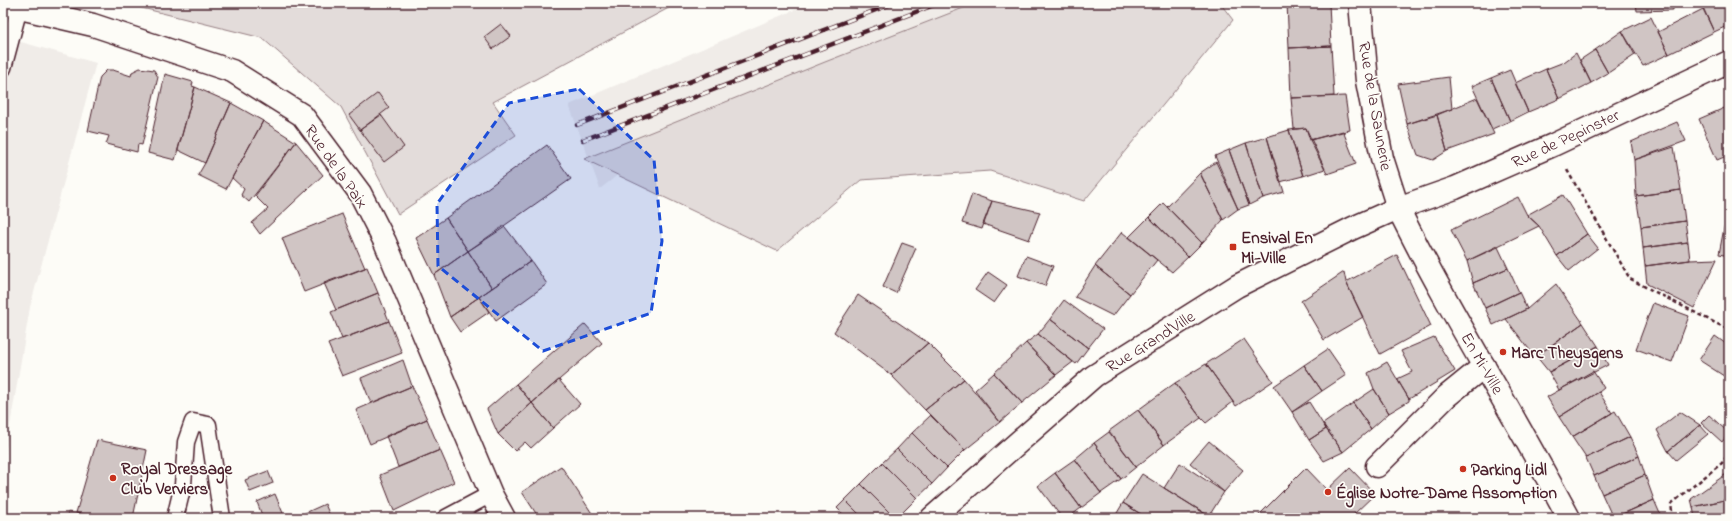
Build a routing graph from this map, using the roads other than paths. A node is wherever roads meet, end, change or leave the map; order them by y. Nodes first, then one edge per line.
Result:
1 (1360, 3) edge
2 (11, 6) edge
3 (1729, 62) edge
4 (3, 68) edge
5 (1398, 208) junction
6 (1484, 366) junction
7 (1377, 466) dead end
8 (491, 494) junction
9 (175, 518) edge
10 (222, 518) edge
11 (446, 518) edge
12 (504, 518) edge
13 (932, 518) edge
14 (1569, 518) edge

1 - 5 street, Rue de la Saunerie
2 - 4 lane
2 - 8 street, Rue de la Paix
3 - 5 street, Rue de Pepinster
5 - 6 street, En Mi-Ville
5 - 13 street, Rue Grand'Ville
6 - 7 street
6 - 14 street, En Mi-Ville
8 - 11 lane
8 - 12 street, Rue de la Paix
9 - 10 lane

